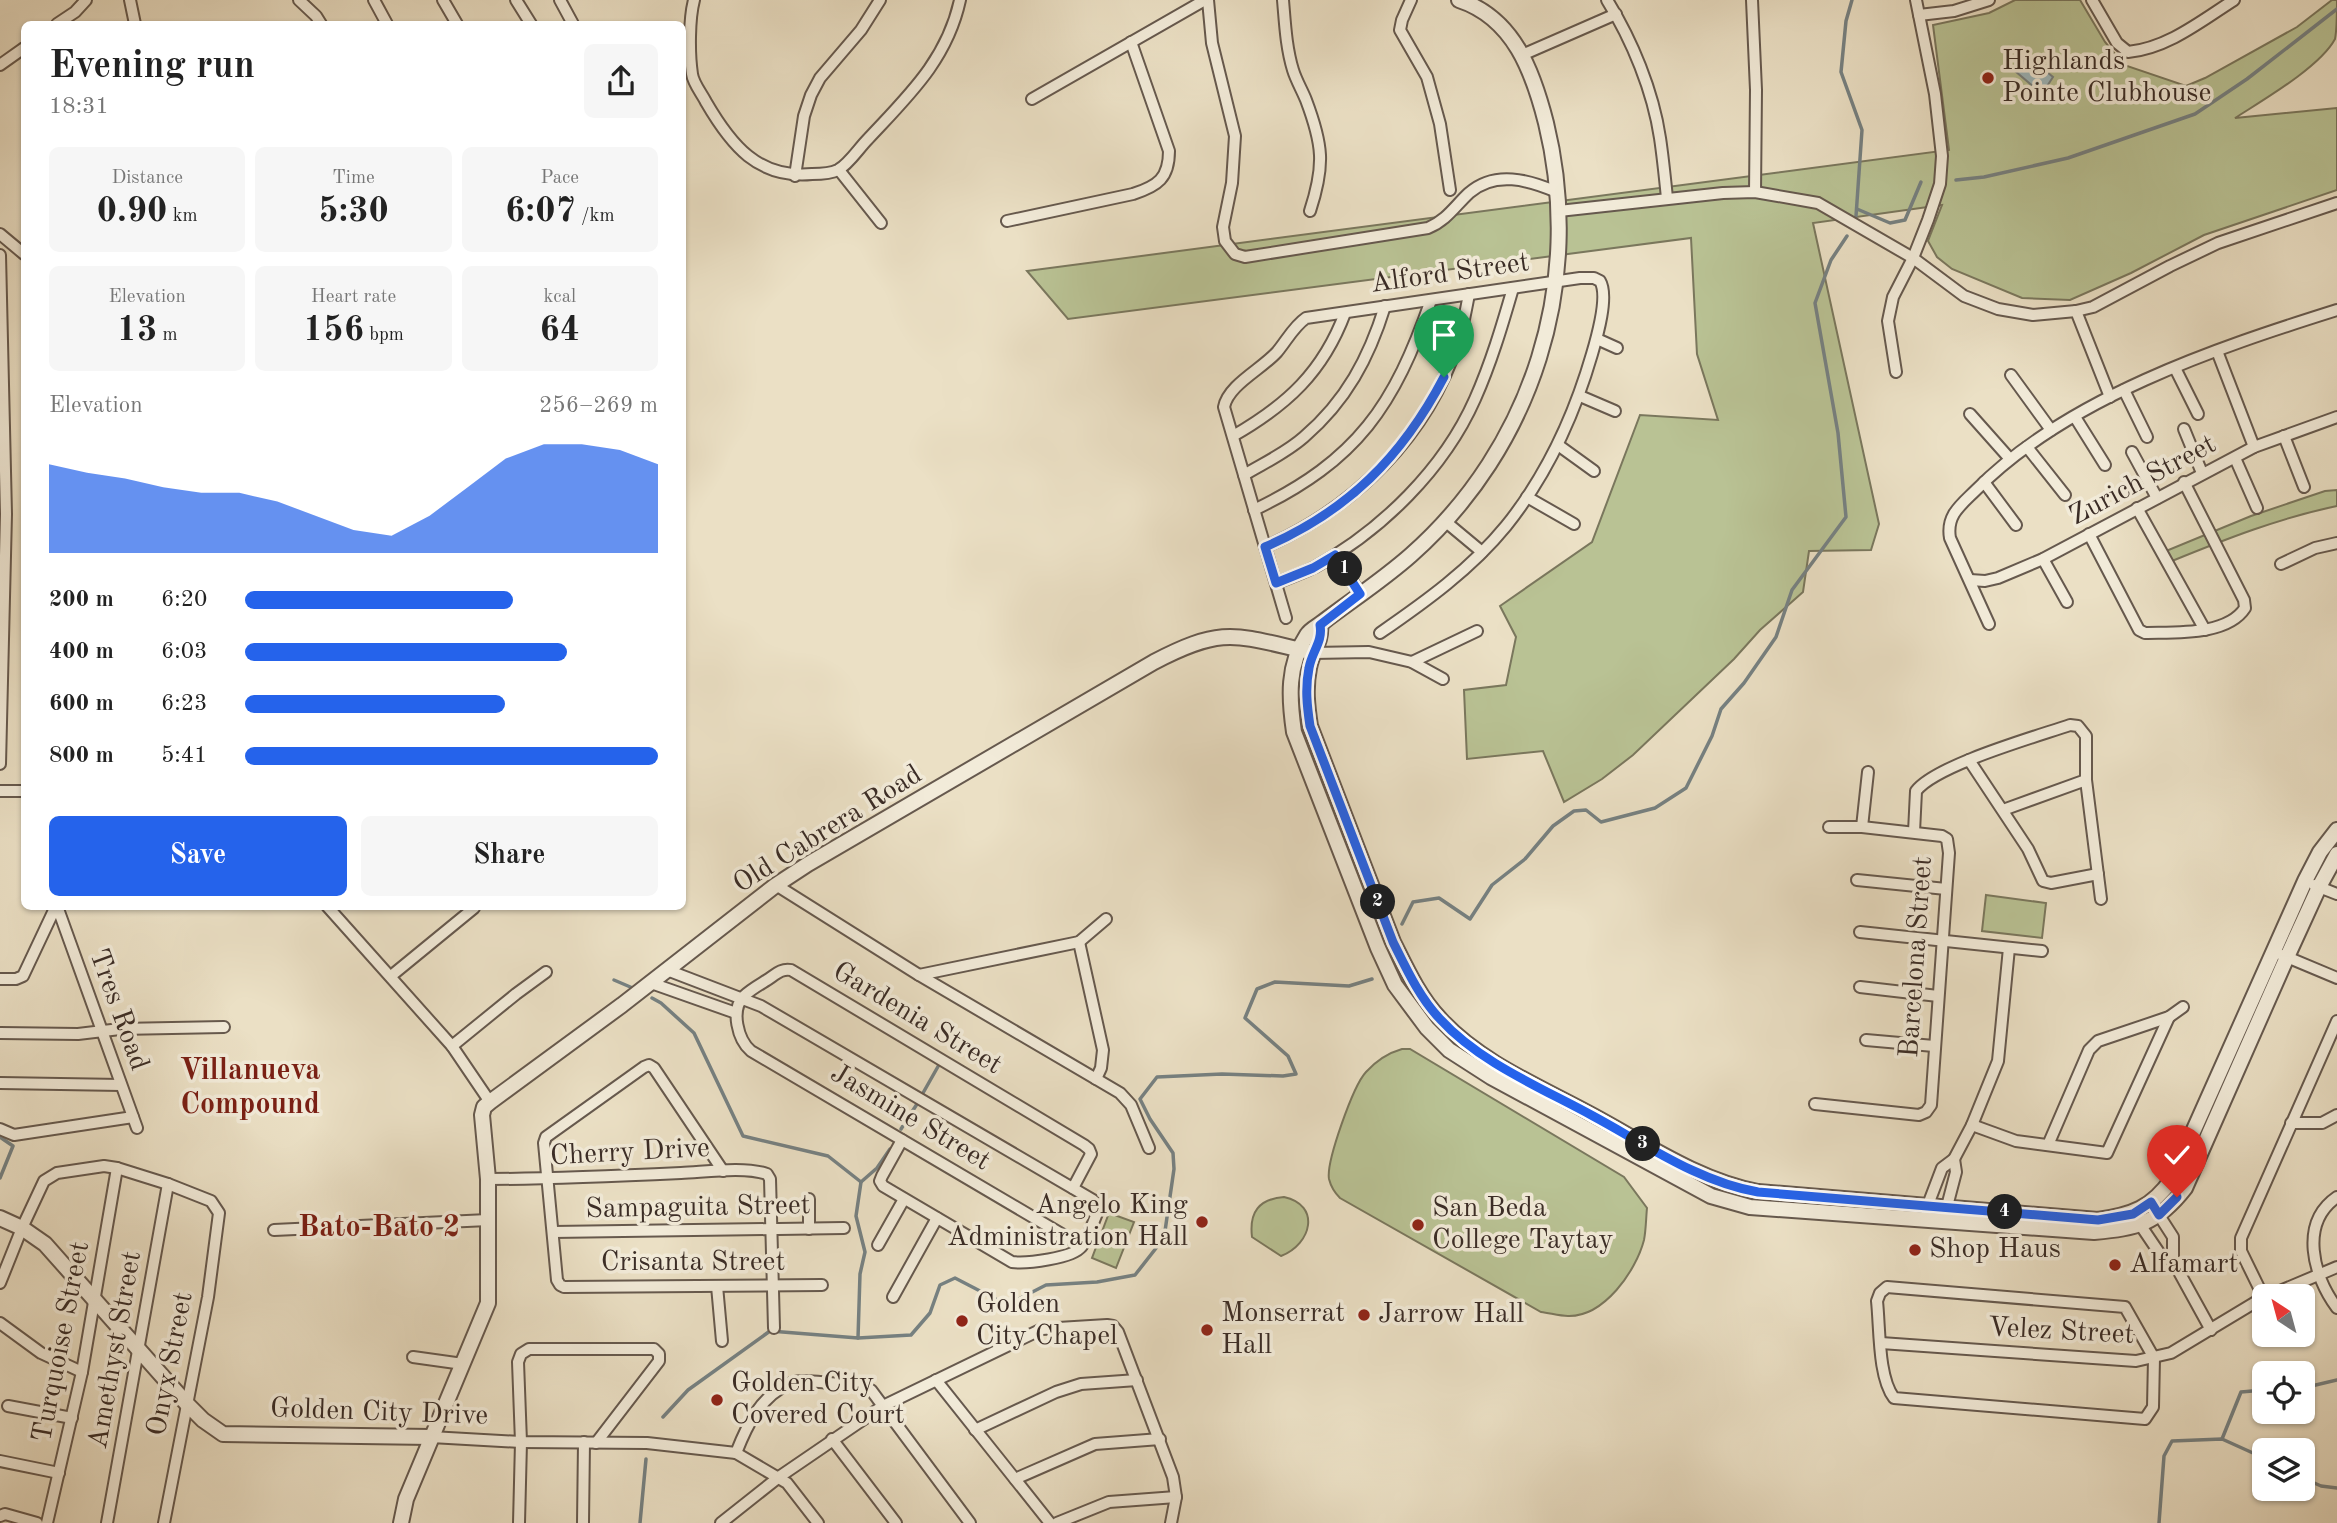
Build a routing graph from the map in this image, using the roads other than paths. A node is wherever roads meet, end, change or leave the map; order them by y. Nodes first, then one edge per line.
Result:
1 (86, 0) edge
2 (130, 0) edge
3 (299, 0) edge
4 (374, 0) edge
5 (443, 0) edge
6 (516, 0) edge
7 (560, 0) edge
8 (694, 0) edge
9 (880, 0) edge
10 (960, 0) edge
11 (1206, 0) edge
12 (1283, 0) edge
13 (1411, 0) edge
14 (1459, 0) edge
15 (1607, 0) edge
16 (1752, 0) edge
17 (1916, 0) edge
18 (1989, 0) edge
19 (2092, 0) edge
20 (2234, 0) edge
21 (1616, 14) junction
22 (1919, 15) junction
23 (62, 21) edge
24 (134, 21) edge
25 (319, 21) edge
26 (385, 21) edge
27 (455, 21) edge
28 (529, 21) edge
29 (571, 21) edge
30 (1131, 42) junction
31 (21, 50) edge
32 (1522, 55) junction
33 (0, 65) edge
34 (1031, 99) dead end
35 (839, 170) junction
36 (795, 176) junction
37 (1450, 190) dead end
38 (1557, 192) junction
39 (1755, 192) junction
40 (1667, 198) junction
41 (2337, 203) edge
42 (1310, 211) dead end
43 (1559, 211) junction
44 (1007, 221) dead end
45 (881, 223) dead end
46 (0, 234) edge
47 (21, 252) edge
48 (0, 255) edge
49 (1913, 258) junction
50 (1556, 282) junction
51 (1513, 288) junction
52 (1469, 294) junction
53 (1431, 300) junction
54 (1385, 306) junction
55 (2337, 310) edge
56 (2076, 311) junction
57 (1345, 313) junction
58 (1597, 339) junction
59 (1617, 348) dead end
60 (2217, 351) junction
61 (2175, 368) junction
62 (1896, 372) dead end
63 (2011, 375) dead end
64 (2124, 390) junction
65 (1580, 396) junction
66 (2110, 397) junction
67 (1615, 411) dead end
68 (1970, 414) dead end
69 (2198, 414) dead end
70 (2075, 417) junction
71 (2337, 417) edge
72 (2183, 429) dead end
73 (2052, 430) junction
74 (1233, 436) junction
75 (2284, 436) junction
76 (2147, 437) dead end
77 (1558, 445) junction
78 (2027, 447) junction
79 (2254, 447) junction
80 (2132, 452) dead end
81 (2, 454) edge
82 (2235, 458) junction
83 (2010, 459) junction
84 (2105, 465) dead end
85 (1594, 471) dead end
86 (2202, 473) junction
87 (1244, 475) junction
88 (1984, 482) junction
89 (2184, 482) junction
90 (2304, 487) dead end
91 (2065, 495) dead end
92 (1527, 497) junction
93 (2157, 498) junction
94 (2137, 508) junction
95 (2257, 508) dead end
96 (1254, 510) junction
97 (3, 514) edge
98 (1446, 522) junction
99 (1574, 524) dead end
100 (2016, 525) dead end
101 (2089, 534) junction
102 (2337, 543) edge
103 (1265, 547) junction
104 (1482, 552) junction
105 (1335, 555) junction
106 (2043, 559) junction
107 (2281, 564) dead end
108 (1970, 580) junction
109 (1276, 583) junction
110 (1360, 594) junction
111 (2067, 602) dead end
112 (1286, 618) dead end
113 (1989, 624) dead end
114 (2205, 630) junction
115 (1477, 631) dead end
116 (1380, 634) dead end
117 (1306, 651) junction
118 (1412, 662) junction
119 (1443, 679) dead end
120 (1969, 760) junction
121 (0, 764) edge
122 (1868, 772) dead end
123 (2086, 780) junction
124 (0, 791) edge
125 (21, 791) edge
126 (2003, 810) junction
127 (1829, 827) dead end
128 (1862, 827) junction
129 (2337, 830) edge
130 (1914, 831) junction
131 (2337, 854) edge
132 (2098, 874) junction
133 (1857, 880) dead end
134 (2312, 884) junction
135 (776, 885) junction
136 (1946, 889) junction
137 (2337, 894) edge
138 (2101, 899) dead end
139 (54, 910) edge
140 (57, 910) edge
141 (331, 910) edge
142 (472, 910) edge
143 (1107, 919) dead end
144 (1860, 932) dead end
145 (1942, 940) junction
146 (1079, 942) junction
147 (2009, 948) junction
148 (2042, 951) dead end
149 (2280, 954) junction
150 (667, 970) junction
151 (546, 972) dead end
152 (919, 975) junction
153 (391, 976) junction
154 (2337, 978) edge
155 (0, 979) edge
156 (651, 983) junction
157 (1860, 986) dead end
158 (1938, 996) junction
159 (742, 998) junction
160 (2183, 1007) dead end
161 (736, 1013) junction
162 (2169, 1017) junction
163 (2337, 1021) edge
164 (223, 1027) dead end
165 (100, 1031) junction
166 (0, 1033) edge
167 (1866, 1040) dead end
168 (1934, 1045) junction
169 (452, 1046) junction
170 (1096, 1079) junction
171 (0, 1083) edge
172 (121, 1085) junction
173 (489, 1101) junction
174 (1815, 1104) dead end
175 (2337, 1115) edge
176 (2291, 1124) junction
177 (1972, 1125) junction
178 (0, 1129) edge
179 (902, 1140) junction
180 (2048, 1145) junction
181 (1149, 1148) dead end
182 (1954, 1159) junction
183 (117, 1168) junction
184 (723, 1171) junction
185 (1704, 1175) junction
186 (547, 1179) junction
187 (488, 1180) junction
188 (168, 1184) junction
189 (1073, 1188) junction
190 (1697, 1189) junction
191 (2337, 1196) edge
192 (809, 1199) dead end
193 (904, 1199) junction
194 (2155, 1209) junction
195 (1925, 1212) junction
196 (1946, 1214) junction
197 (0, 1218) edge
198 (937, 1218) junction
199 (488, 1220) junction
200 (2136, 1220) junction
201 (22, 1228) junction
202 (844, 1228) dead end
203 (809, 1229) junction
204 (274, 1230) dead end
205 (770, 1230) junction
206 (553, 1232) junction
207 (878, 1245) dead end
208 (1082, 1246) junction
209 (2173, 1261) junction
210 (2337, 1268) edge
211 (2319, 1275) junction
212 (0, 1283) edge
213 (2258, 1284) edge
214 (2297, 1284) edge
215 (772, 1285) junction
216 (822, 1285) dead end
217 (717, 1286) junction
218 (893, 1297) dead end
219 (94, 1298) junction
220 (2252, 1305) edge
221 (2337, 1308) edge
222 (0, 1323) edge
223 (774, 1328) dead end
224 (2211, 1330) junction
225 (722, 1341) dead end
226 (1881, 1343) junction
227 (140, 1350) junction
228 (413, 1357) dead end
229 (2154, 1358) junction
230 (463, 1364) junction
231 (82, 1372) junction
232 (936, 1380) junction
233 (1137, 1380) junction
234 (187, 1404) junction
235 (8, 1406) dead end
236 (883, 1406) junction
237 (72, 1418) junction
238 (975, 1430) junction
239 (431, 1437) junction
240 (1160, 1438) junction
241 (832, 1439) junction
242 (521, 1442) junction
243 (590, 1443) junction
244 (736, 1454) junction
245 (0, 1461) edge
246 (59, 1473) junction
247 (779, 1477) junction
248 (1014, 1479) junction
249 (1177, 1497) junction
250 (733, 1513) junction
251 (0, 1517) edge
252 (37, 1523) edge
253 (47, 1523) edge
254 (107, 1523) edge
255 (164, 1523) edge
256 (401, 1523) edge
257 (519, 1523) edge
258 (583, 1523) edge
259 (721, 1523) edge
260 (741, 1523) edge
261 (818, 1523) edge
262 (896, 1523) edge
263 (971, 1523) edge
264 (1050, 1523) edge
265 (1057, 1523) edge
266 (1171, 1523) edge

1 - 23 street
2 - 24 street
3 - 25 street
4 - 26 street
5 - 27 street
6 - 28 street
7 - 29 street
8 - 36 street
9 - 36 street
10 - 35 street
11 - 30 street
11 - 38 street
12 - 42 street
13 - 37 street
14 - 32 street
15 - 21 street
16 - 39 street
17 - 22 street
18 - 22 street
19 - 20 street
21 - 32 street
21 - 40 street
22 - 49 street
30 - 34 street
30 - 44 street
31 - 33 street
32 - 38 street
35 - 36 street
35 - 45 street
38 - 43 street
39 - 40 street
39 - 49 street
40 - 43 street
41 - 56 street
43 - 50 street
46 - 47 street
48 - 81 street
49 - 56 street
49 - 62 street
50 - 51 street, Alford Street
50 - 58 street, Alford Street
50 - 98 street
51 - 52 street, Alford Street
51 - 105 street
52 - 53 street, Alford Street
52 - 103 street
53 - 54 street, Alford Street
53 - 96 street
54 - 57 street, Alford Street
54 - 87 street
55 - 60 street
56 - 66 street
57 - 74 street
57 - 74 street, Alford Street
58 - 59 street
58 - 65 street
60 - 61 street
60 - 79 street
61 - 64 street
61 - 69 street
63 - 73 street
64 - 66 street
64 - 76 street
65 - 67 street
65 - 77 street
66 - 70 street
68 - 83 street
70 - 73 street
70 - 84 street
71 - 75 street, Zurich Street
72 - 86 street
73 - 78 street
74 - 87 street
75 - 79 street, Zurich Street
75 - 90 street
77 - 85 street
77 - 92 street
78 - 83 street
78 - 91 street
79 - 82 street, Zurich Street
80 - 93 street
81 - 97 street
82 - 86 street, Zurich Street
82 - 95 street
83 - 88 street
86 - 89 street, Zurich Street
87 - 96 street
88 - 100 street
88 - 108 street
89 - 93 street, Zurich Street
89 - 114 street
92 - 99 street
92 - 104 street
93 - 94 street, Zurich Street
94 - 101 street, Zurich Street
94 - 114 street
96 - 103 street
97 - 121 street
98 - 104 street
98 - 110 street
101 - 106 street, Zurich Street
101 - 114 street
102 - 107 street
103 - 109 street
104 - 116 street
105 - 109 street
105 - 110 street
106 - 108 street, Zurich Street
106 - 111 street
108 - 113 street
109 - 112 street
110 - 117 street
115 - 118 street
117 - 118 street, Old Cabrera Road
117 - 135 street, Old Cabrera Road
117 - 185 street
117 - 190 street
118 - 119 street, Old Cabrera Road
120 - 123 street
120 - 126 street
120 - 130 street
122 - 128 street
123 - 126 street
123 - 132 street
124 - 125 street
126 - 132 street
127 - 128 street, Barcelona Street
128 - 130 street, Barcelona Street
129 - 134 street
130 - 136 street, Barcelona Street
131 - 134 street
132 - 138 street
133 - 136 street
134 - 137 street
134 - 149 street
135 - 150 street, Old Cabrera Road
135 - 152 street
136 - 145 street, Barcelona Street
139 - 155 street
140 - 165 street, Tres Road
141 - 153 street
142 - 153 street
143 - 146 street
144 - 145 street
145 - 147 street
145 - 158 street, Barcelona Street
146 - 152 street
146 - 170 street
147 - 148 street
147 - 177 street
149 - 154 street
149 - 194 street
150 - 156 street, Old Cabrera Road
150 - 159 street
151 - 169 street
152 - 170 street
153 - 169 street
156 - 161 street
156 - 173 street, Old Cabrera Road
157 - 158 street
158 - 168 street, Barcelona Street
159 - 161 street
159 - 189 street
159 - 189 street, Gardenia Street
160 - 162 street
161 - 179 street, Jasmine Street
162 - 180 street
162 - 180 street
163 - 176 street
164 - 165 street
165 - 166 street
165 - 172 street, Tres Road
167 - 168 street
168 - 174 street, Barcelona Street
169 - 173 street
170 - 181 street
171 - 172 street
172 - 178 street, Tres Road
173 - 187 street
175 - 176 street
176 - 213 street
177 - 180 street
177 - 182 street
179 - 193 street
179 - 208 street, Jasmine Street
182 - 195 street
182 - 196 street
183 - 188 street
183 - 201 street
183 - 219 street, Turquoise Street
184 - 186 street, Cherry Drive
184 - 186 street
184 - 205 street, Cherry Drive
185 - 190 street
185 - 195 street
186 - 187 street, Cherry Drive
186 - 206 street
187 - 199 street
188 - 227 street, Amethyst Street
188 - 234 street, Onyx Street
189 - 208 street
190 - 195 street
191 - 211 street
192 - 203 street
193 - 198 street
193 - 207 street
194 - 200 street
194 - 209 street
195 - 196 street
196 - 200 street
197 - 201 street, Golden City Drive
198 - 208 street
198 - 218 street
199 - 204 street
199 - 230 street
200 - 209 street
201 - 212 street
201 - 219 street, Golden City Drive
202 - 203 street, Sampaguita Street
203 - 205 street, Sampaguita Street
205 - 206 street, Sampaguita Street
205 - 215 street
206 - 217 street, Crisanta Street
209 - 224 street
210 - 211 street, Velez Street
211 - 214 street, Velez Street
211 - 221 street
215 - 216 street, Crisanta Street
215 - 217 street, Crisanta Street
215 - 223 street
217 - 225 street
219 - 227 street, Golden City Drive
219 - 231 street, Turquoise Street
220 - 224 street, Velez Street
222 - 231 street
224 - 229 street, Velez Street
226 - 229 street, Velez Street
226 - 229 street
226 - 229 street
227 - 234 street, Golden City Drive
227 - 254 street, Amethyst Street
228 - 230 street
230 - 239 street
231 - 237 street, Turquoise Street
232 - 233 street
232 - 236 street
232 - 238 street
233 - 238 street
233 - 240 street
234 - 239 street, Golden City Drive
234 - 255 street, Onyx Street
235 - 237 street
236 - 241 street
236 - 244 street
236 - 263 street
237 - 246 street, Turquoise Street
238 - 248 street
239 - 242 street, Golden City Drive
239 - 256 street
240 - 248 street
240 - 249 street
241 - 247 street
241 - 262 street
242 - 243 street, Golden City Drive
242 - 243 street
242 - 257 street
243 - 244 street, Golden City Drive
243 - 258 street
244 - 247 street, Golden City Drive
245 - 246 street
246 - 253 street, Turquoise Street
247 - 250 street
247 - 261 street, Golden City Drive
248 - 264 street
249 - 265 street
249 - 266 street
250 - 259 street
250 - 260 street
251 - 252 street

